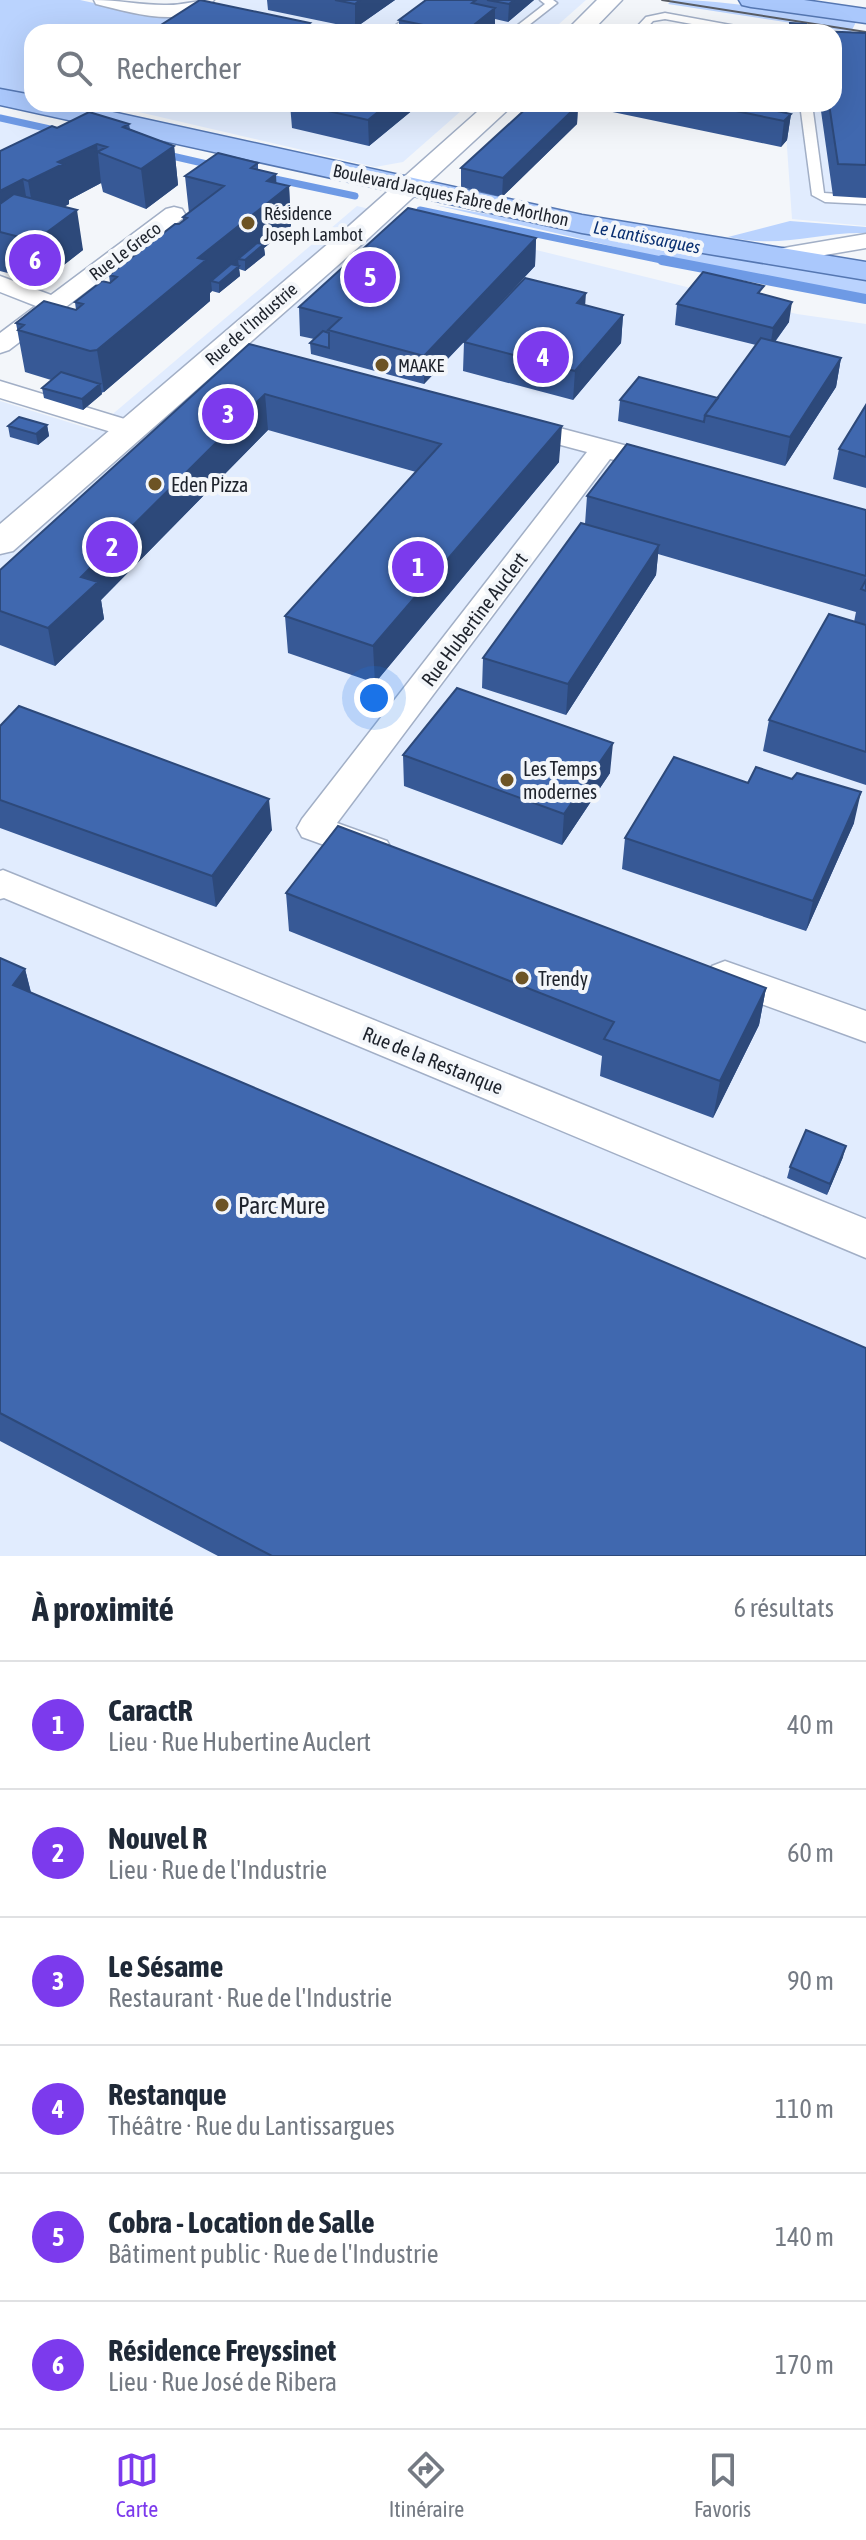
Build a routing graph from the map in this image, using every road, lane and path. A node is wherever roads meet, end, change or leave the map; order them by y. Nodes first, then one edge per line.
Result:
1 (103, 0) edge
2 (205, 0) edge
3 (444, 0) edge
4 (545, 0) edge
5 (610, 0) edge
6 (751, 0) edge
7 (866, 16) edge
8 (403, 24) edge
9 (524, 24) edge
10 (585, 24) edge
11 (645, 24) edge
12 (708, 24) edge
13 (24, 96) edge
14 (1, 97) edge
15 (24, 101) edge
16 (75, 112) edge
17 (492, 112) edge
18 (807, 112) edge
19 (412, 186) junction
20 (866, 200) edge
21 (174, 214) dead end
22 (866, 241) edge
23 (836, 245) junction
24 (866, 249) edge
25 (772, 257) junction
26 (866, 271) edge
27 (0, 283) edge
28 (54, 305) junction
29 (228, 344) junction
30 (0, 345) edge
31 (260, 354) edge
32 (0, 389) edge
33 (489, 417) edge
34 (131, 430) junction
35 (604, 448) junction
36 (657, 463) edge
37 (0, 543) edge
38 (402, 860) edge
39 (0, 886) edge
40 (696, 965) edge
41 (866, 1028) edge
42 (866, 1239) edge

1 - 2 street
3 - 8 lane
4 - 9 lane
5 - 10 street
6 - 7 main road
11 - 12 lane
13 - 14 lane
14 - 15 main road
16 - 19 main road, Boulevard Jacques Fabre de Morlhon
17 - 19 street, Rue de l'Industrie
18 - 20 lane
19 - 25 main road, Boulevard Jacques Fabre de Morlhon
19 - 29 street, Rue de l'Industrie
21 - 28 street, Rue Le Greco
22 - 23 street
23 - 24 lane
23 - 25 street
25 - 26 main road, Boulevard Jacques Fabre de Morlhon
27 - 28 street
28 - 30 street, Rue Le Greco
29 - 31 street
29 - 34 street, Rue de l'Industrie
32 - 34 street
33 - 35 street
34 - 37 street, Rue de l'Industrie
35 - 36 street
35 - 38 street, Rue Hubertine Auclert
39 - 42 street, Rue de la Restanque
40 - 41 street

